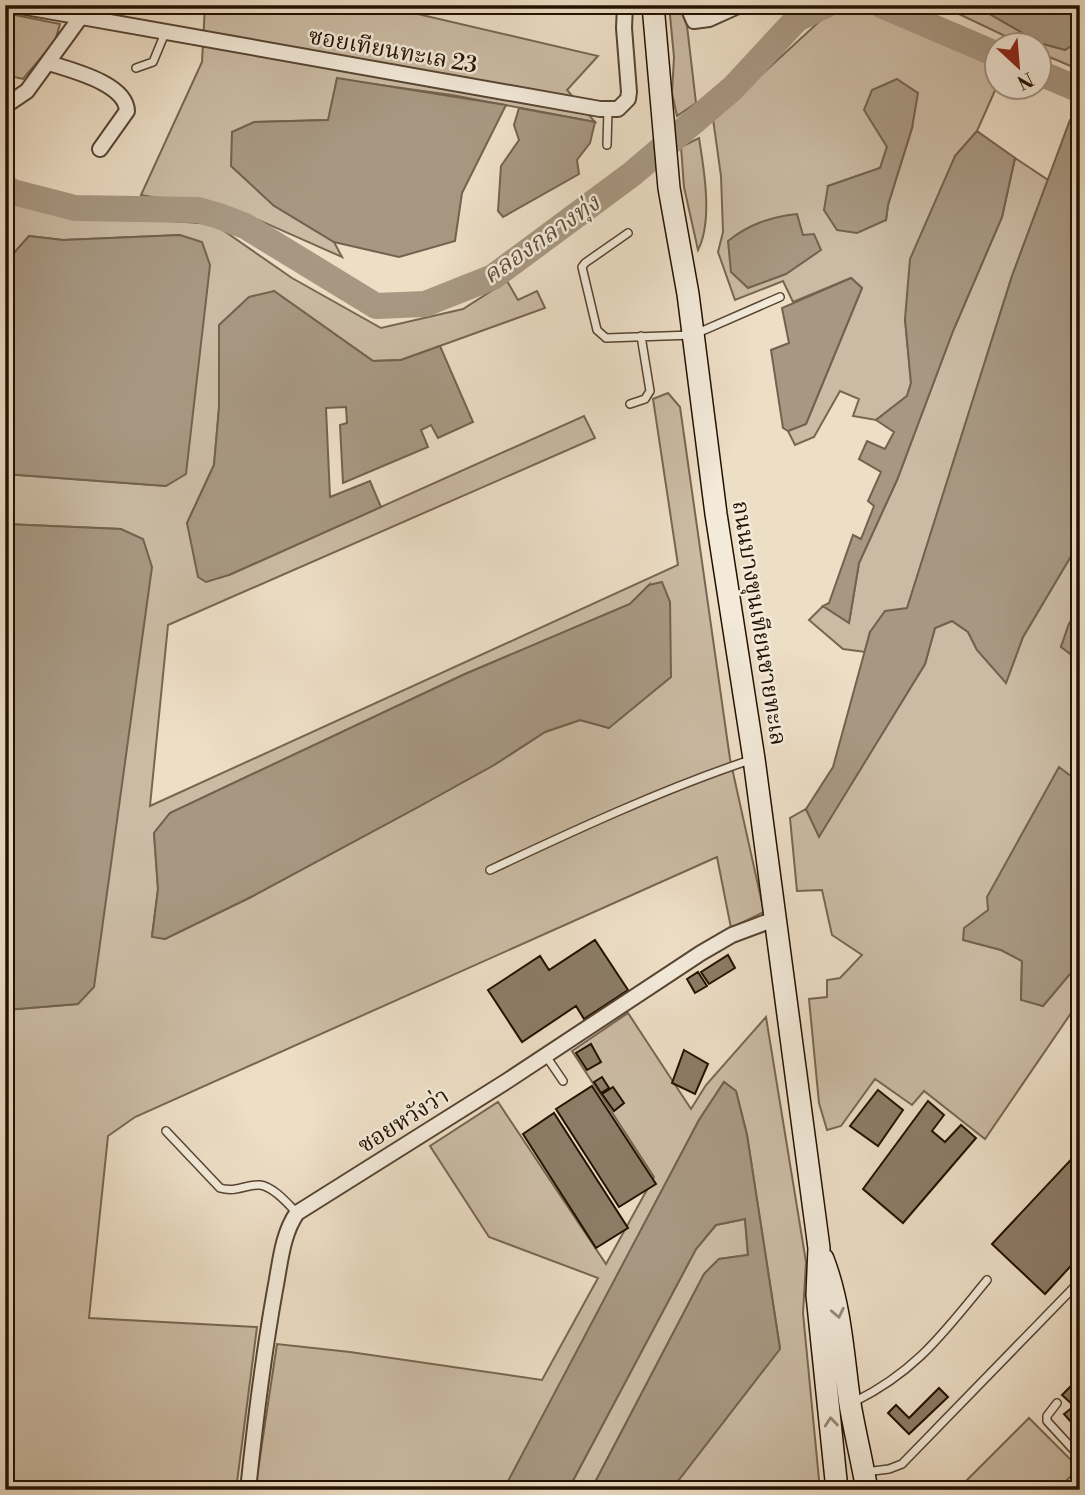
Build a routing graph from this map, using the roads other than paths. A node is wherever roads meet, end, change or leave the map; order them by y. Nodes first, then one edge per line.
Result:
1 (14, 5) edge
2 (625, 5) edge
3 (653, 5) edge
4 (687, 5) edge
5 (740, 5) edge
6 (80, 18) junction
7 (165, 33) junction
8 (49, 63) junction
9 (136, 68) dead end
10 (5, 106) edge
11 (608, 109) junction
12 (607, 145) dead end
13 (100, 149) dead end
14 (628, 233) dead end
15 (780, 297) dead end
16 (694, 335) junction
17 (641, 336) junction
18 (630, 404) dead end
19 (754, 759) junction
20 (490, 870) dead end
21 (775, 919) junction
22 (546, 1055) junction
23 (563, 1081) dead end
24 (166, 1131) dead end
25 (298, 1213) junction
26 (819, 1248) junction
27 (987, 1280) dead end
28 (1080, 1281) edge
29 (850, 1404) junction
30 (1057, 1404) dead end
31 (1080, 1457) edge
32 (865, 1481) edge
33 (248, 1490) edge
34 (837, 1490) edge

1 - 6 street, ซอยเทียนทะเล 23
2 - 11 street
3 - 16 main road, ถนนบางขุนเทียนชายทะเล
4 - 5 street
6 - 7 street, ซอยเทียนทะเล 23
6 - 8 street
7 - 9 lane
7 - 11 street, ซอยเทียนทะเล 23
8 - 10 street
8 - 13 street
11 - 12 lane
14 - 17 lane
15 - 16 lane
16 - 17 lane
16 - 19 main road, ถนนบางขุนเทียนชายทะเล
17 - 18 lane
19 - 20 lane
19 - 21 main road, ถนนบางขุนเทียนชายทะเล
21 - 22 street, ซอยหวังว่า
21 - 26 main road, ถนนบางขุนเทียนชายทะเล
22 - 23 lane
22 - 25 street, ซอยหวังว่า
24 - 25 lane
25 - 33 street
26 -> 29 main road, ถนนบางขุนเทียนชายทะเล
34 -> 26 main road, ถนนบางขุนเทียนชายทะเล
27 - 29 lane
28 - 32 lane
29 - 32 main road, ถนนบางขุนเทียนชายทะเล
30 - 31 lane

